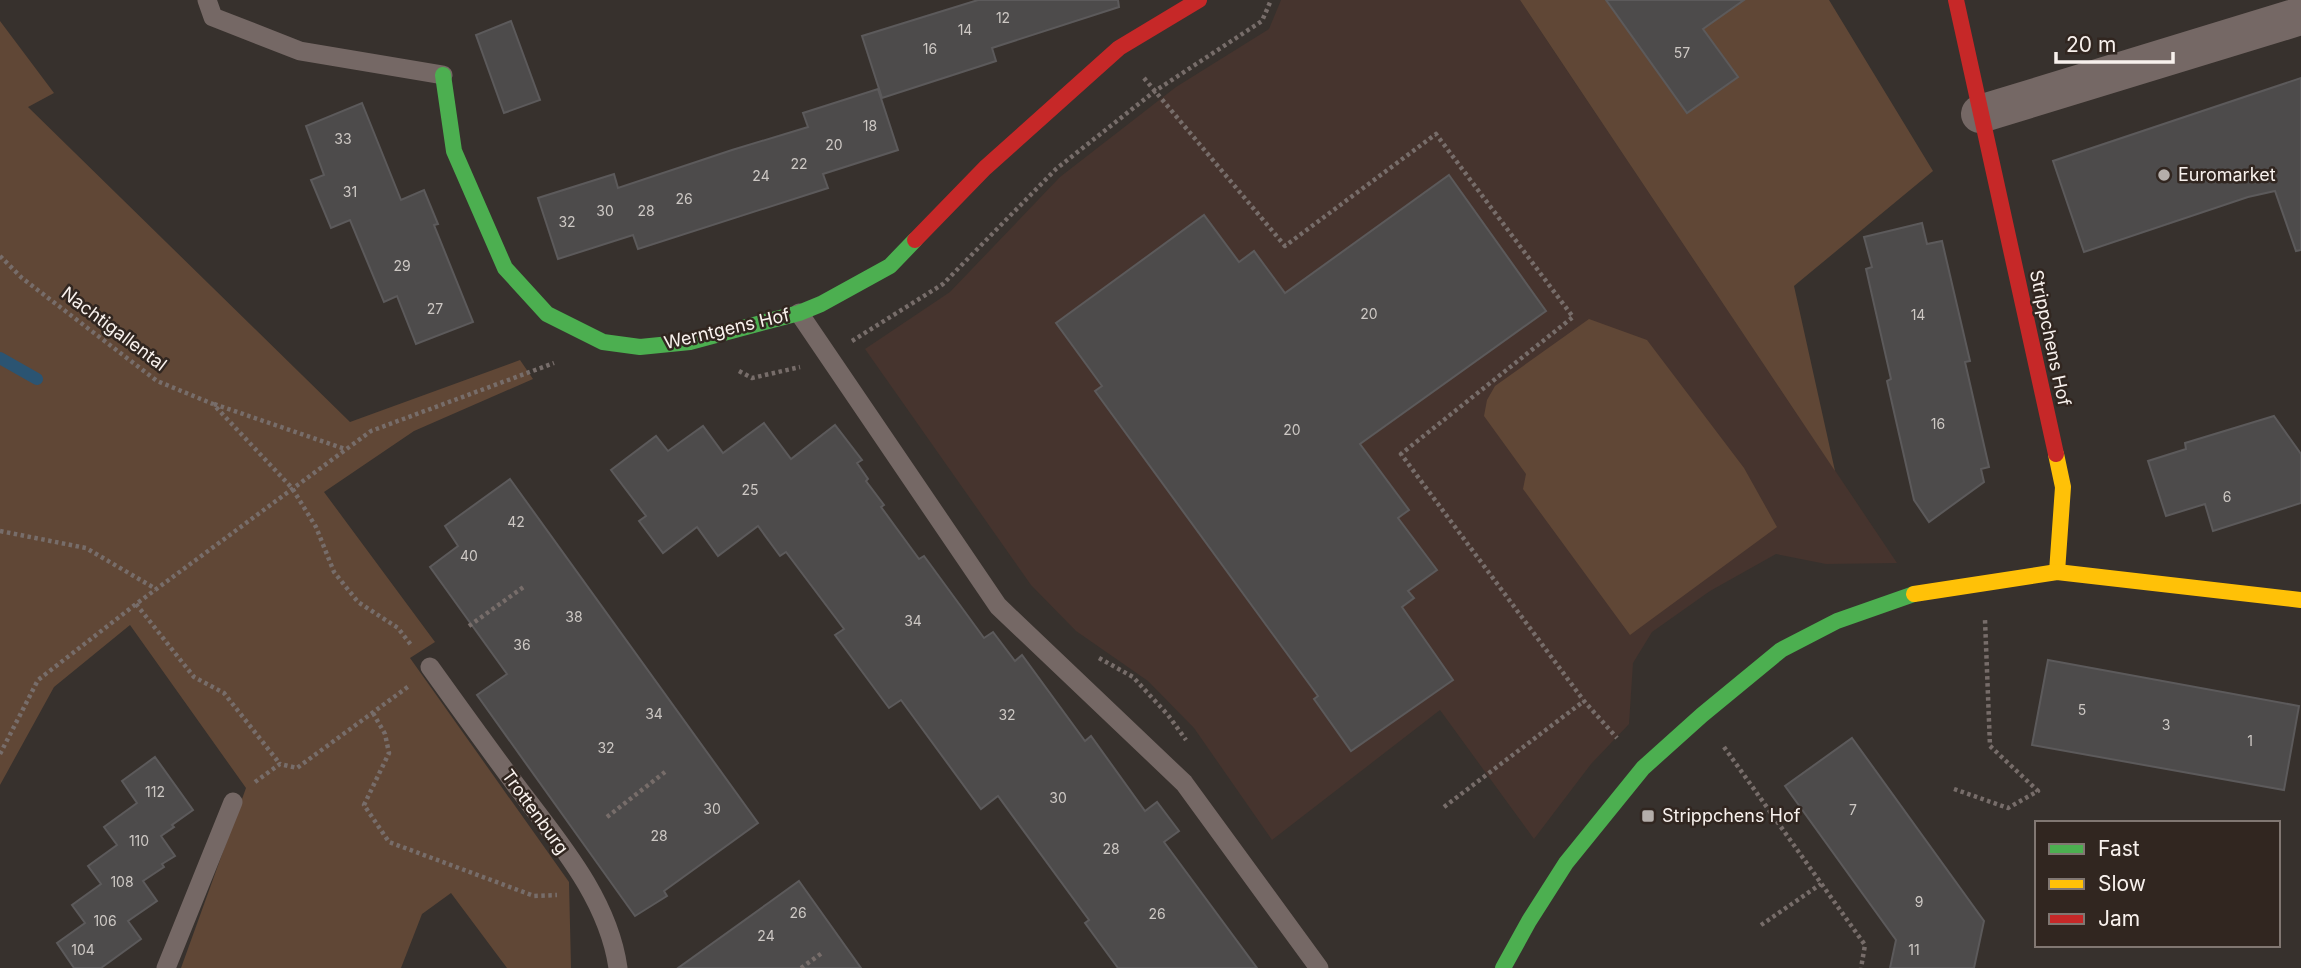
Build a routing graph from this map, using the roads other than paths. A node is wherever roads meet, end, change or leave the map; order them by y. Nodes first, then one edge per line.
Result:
1 (206, 0) edge
2 (1199, 0) edge
3 (1956, 0) edge
4 (2301, 16) edge
5 (443, 75) joint
6 (1980, 114) junction
7 (799, 313) junction
8 (2057, 572) junction
9 (2301, 600) edge
10 (430, 667) road end
11 (233, 802) road end
12 (166, 968) edge
13 (618, 968) edge
14 (1319, 968) edge
15 (1503, 968) edge

1 - 5 lane, Werntgens Hof
2 - 7 street, Werntgens Hof
3 - 6 street, Strippchens Hof
4 - 6 street
5 - 7 street, Werntgens Hof
6 - 8 street, Strippchens Hof
7 - 14 lane
8 - 9 street
8 - 15 street
10 - 13 lane, Trottenburg
11 - 12 lane

